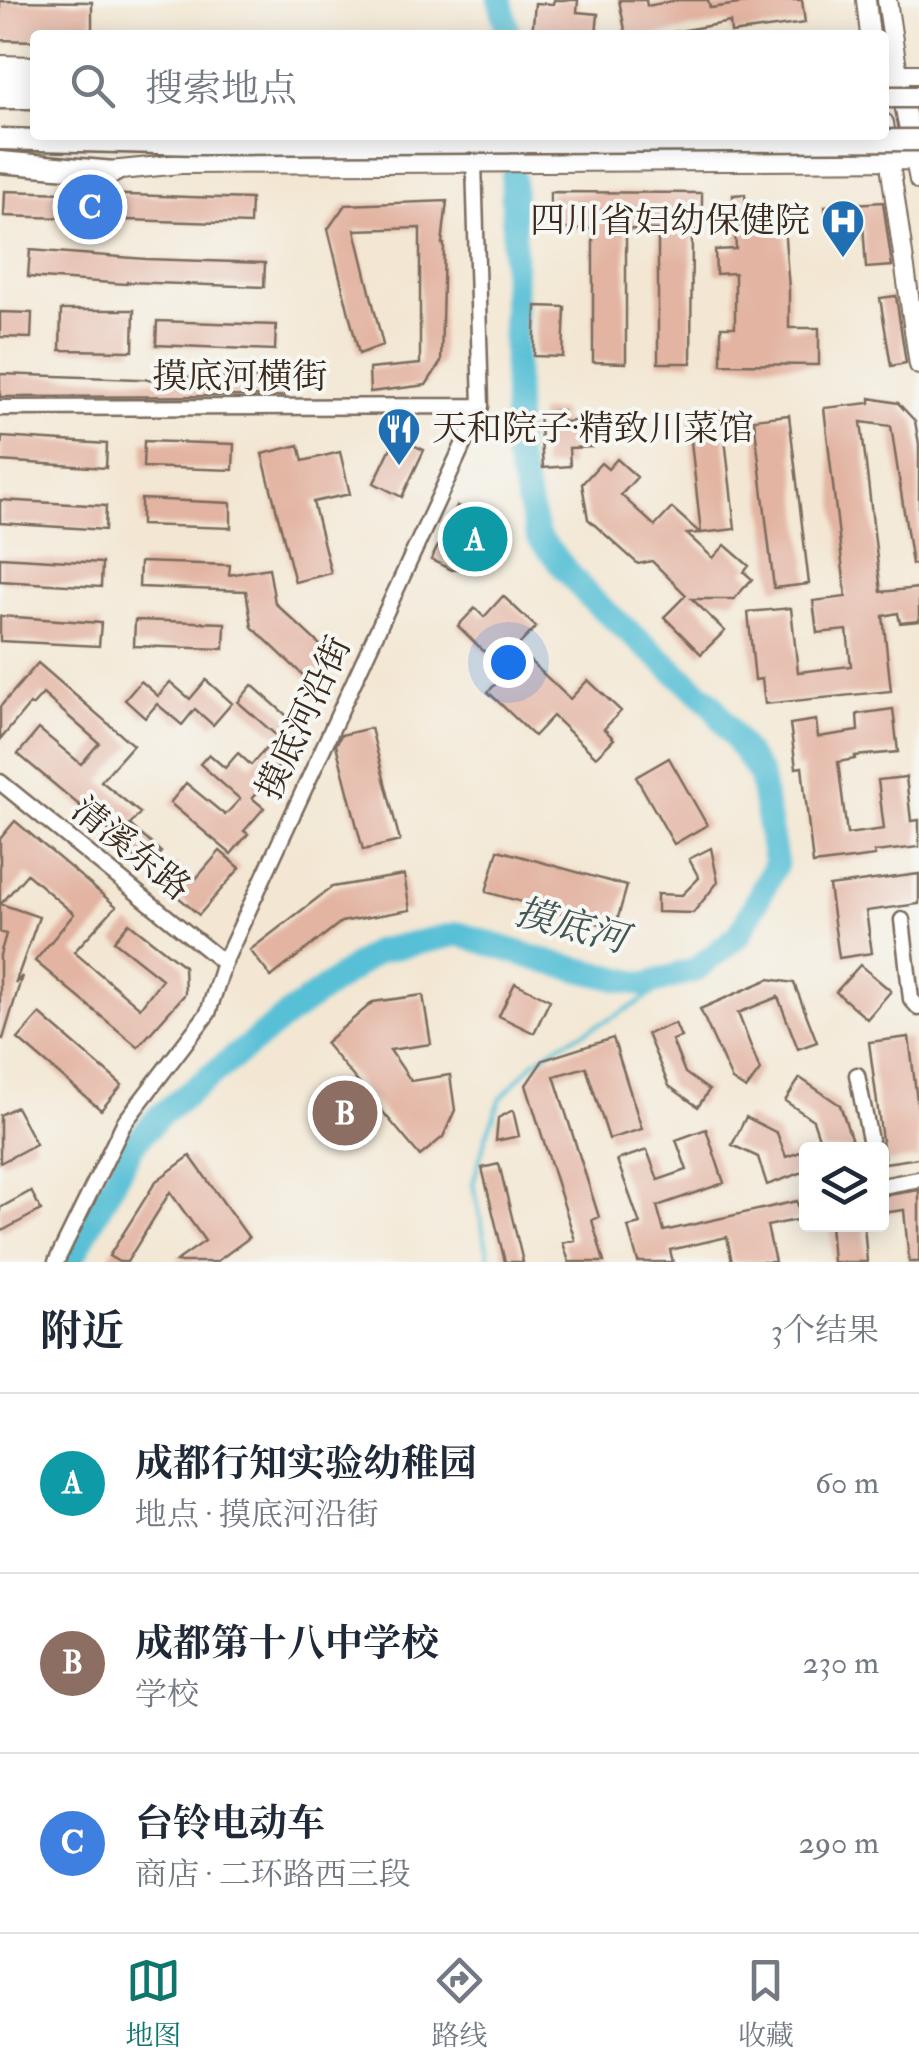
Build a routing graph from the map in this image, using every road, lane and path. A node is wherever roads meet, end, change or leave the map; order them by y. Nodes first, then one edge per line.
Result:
1 (866, 0) edge
2 (887, 0) edge
3 (869, 30) edge
4 (889, 30) edge
5 (889, 37) edge
6 (30, 68) edge
7 (891, 74) edge
8 (919, 74) edge
9 (30, 80) edge
10 (2, 82) edge
11 (30, 96) edge
12 (889, 97) edge
13 (919, 98) edge
14 (0, 138) edge
15 (30, 139) edge
16 (67, 140) edge
17 (693, 140) edge
18 (823, 140) edge
19 (887, 140) edge
20 (918, 153) edge
21 (890, 160) junction
22 (474, 161) junction
23 (0, 162) edge
24 (0, 172) edge
25 (114, 172) junction
26 (919, 180) edge
27 (919, 364) edge
28 (481, 406) junction
29 (0, 408) edge
30 (0, 782) edge
31 (902, 920) dead end
32 (224, 963) junction
33 (919, 1008) edge
34 (857, 1075) dead end
35 (870, 1142) edge
36 (919, 1179) edge
37 (889, 1185) edge
38 (56, 1262) edge

1 - 3 main road
2 - 4 main road
5 - 7 main road
6 - 10 main road
7 - 8 main road
7 - 20 main road
9 - 10 highway
10 - 11 highway
12 - 13 highway, bridge
14 - 15 highway, bridge
16 - 17 highway, bridge
18 - 20 highway, bridge
19 - 21 main road
20 - 21 main road
20 - 26 main road
21 - 22 main road
21 - 27 main road
22 - 25 main road
22 - 28 street, 摸底河沿街
23 - 25 highway
24 - 25 main road
28 - 29 street, 摸底河横街
28 - 32 street, 摸底河沿街
30 - 32 street, 清溪东路
31 - 33 street
32 - 38 street, 摸底河沿街
34 - 35 street
36 - 37 street

